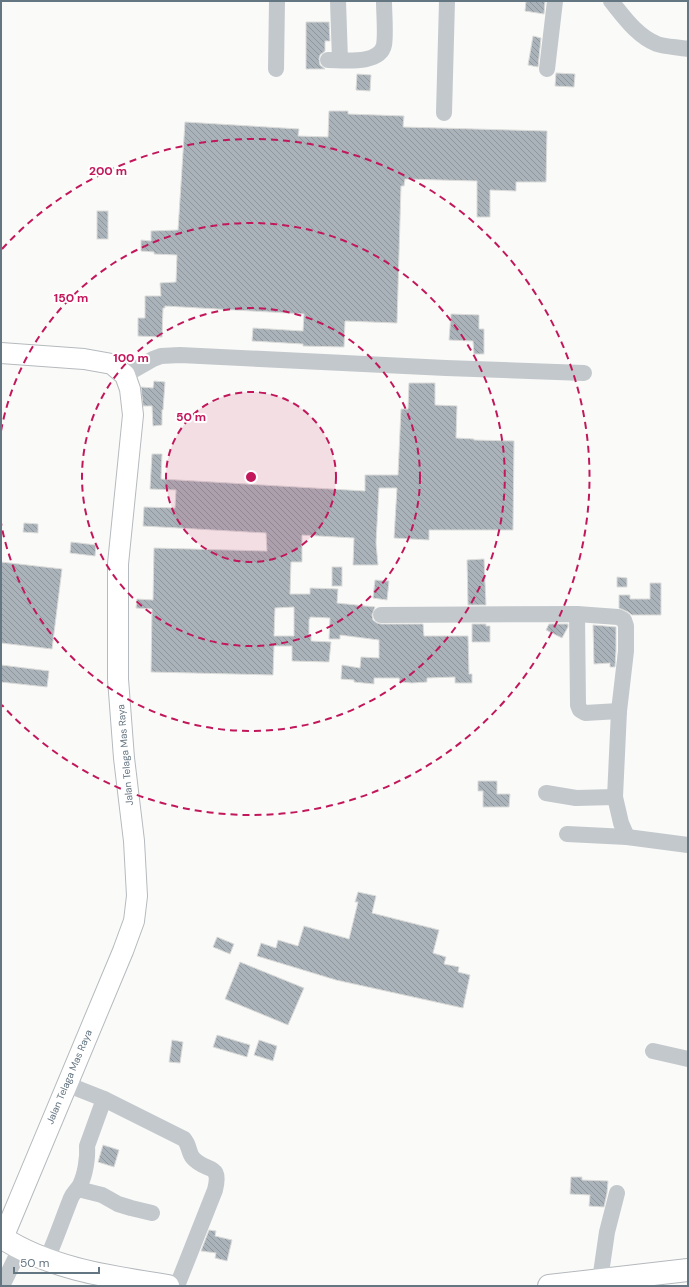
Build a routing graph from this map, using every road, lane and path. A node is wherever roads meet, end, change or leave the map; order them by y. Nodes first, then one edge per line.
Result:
1 (277, 1) edge
2 (338, 1) edge
3 (384, 1) edge
4 (447, 1) edge
5 (555, 1) edge
6 (611, 1) edge
7 (688, 48) edge
8 (276, 69) dead end
9 (547, 70) dead end
10 (444, 113) dead end
11 (1, 354) edge
12 (584, 373) dead end
13 (125, 375) junction
14 (578, 614) junction
15 (381, 615) dead end
16 (619, 711) junction
17 (546, 793) dead end
18 (615, 797) junction
19 (567, 834) dead end
20 (627, 836) junction
21 (688, 845) edge
22 (653, 1051) dead end
23 (688, 1059) edge
24 (66, 1084) junction
25 (104, 1099) junction
26 (78, 1189) junction
27 (617, 1193) dead end
28 (152, 1213) dead end
29 (8, 1241) edge
30 (47, 1259) junction
31 (688, 1270) edge
32 (600, 1280) junction
33 (2, 1286) edge
34 (168, 1286) edge
35 (177, 1286) edge
36 (549, 1286) edge

1 - 8 street
2 - 3 street
4 - 10 street
5 - 9 street
6 - 7 street
11 - 13 main road
12 - 13 street
13 - 24 main road, Jalan Telaga Mas Raya
14 - 15 street
14 - 16 street
14 - 16 street
16 - 18 street
17 - 18 street
18 - 20 street
19 - 20 street
20 - 21 street
22 - 23 street
24 - 25 street
24 - 29 main road, Jalan Telaga Mas Raya
25 - 26 street
25 - 35 street
26 - 28 street
26 - 30 street
27 - 32 street
29 - 30 highway
29 - 33 street
30 - 34 highway
31 - 32 highway
32 - 36 highway

